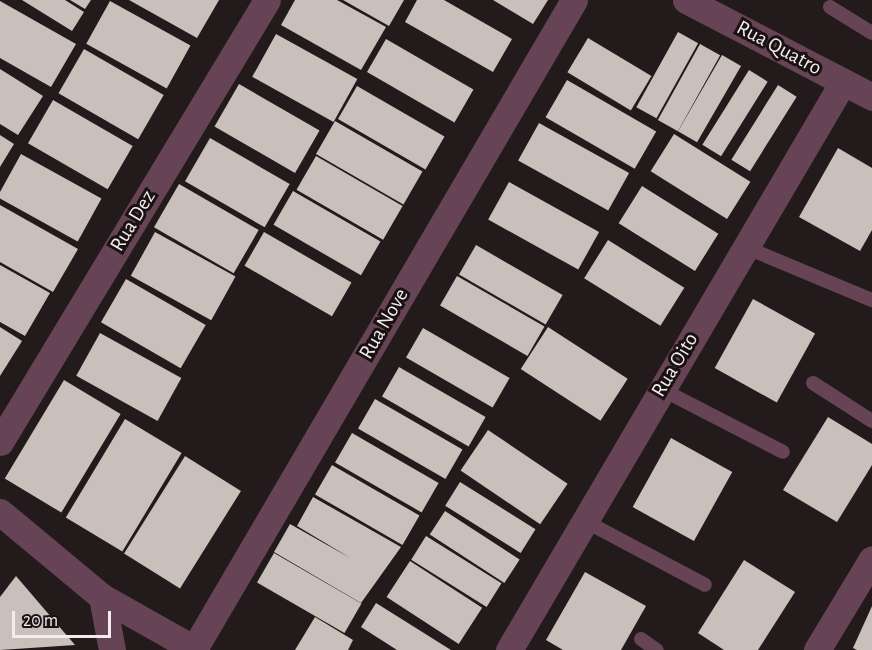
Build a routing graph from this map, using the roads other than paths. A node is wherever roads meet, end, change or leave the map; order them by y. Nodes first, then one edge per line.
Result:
1 (267, 0) edge
2 (574, 0) edge
3 (686, 0) edge
4 (830, 7) dead end
5 (872, 33) edge
6 (843, 82) junction
7 (872, 97) edge
8 (745, 247) junction
9 (872, 300) edge
10 (813, 383) dead end
11 (661, 389) junction
12 (872, 421) edge
13 (0, 442) edge
14 (783, 452) dead end
15 (0, 512) edge
16 (584, 520) junction
17 (872, 559) edge
18 (705, 585) dead end
19 (102, 597) junction
20 (640, 639) dead end
21 (195, 649) edge
22 (112, 650) edge
23 (509, 650) edge
24 (657, 650) edge
25 (817, 650) edge

1 - 13 street, Rua Dez
2 - 21 street, Rua Nove
3 - 6 street, Rua Quatro
4 - 5 lane
6 - 7 street, Rua Quatro
6 - 8 street, Rua Oito
8 - 9 lane
8 - 11 street, Rua Oito
10 - 12 lane
11 - 14 lane
11 - 16 street, Rua Oito
15 - 19 street
16 - 18 lane
16 - 23 street, Rua Oito
17 - 25 street
19 - 21 street
19 - 22 street
20 - 24 lane

